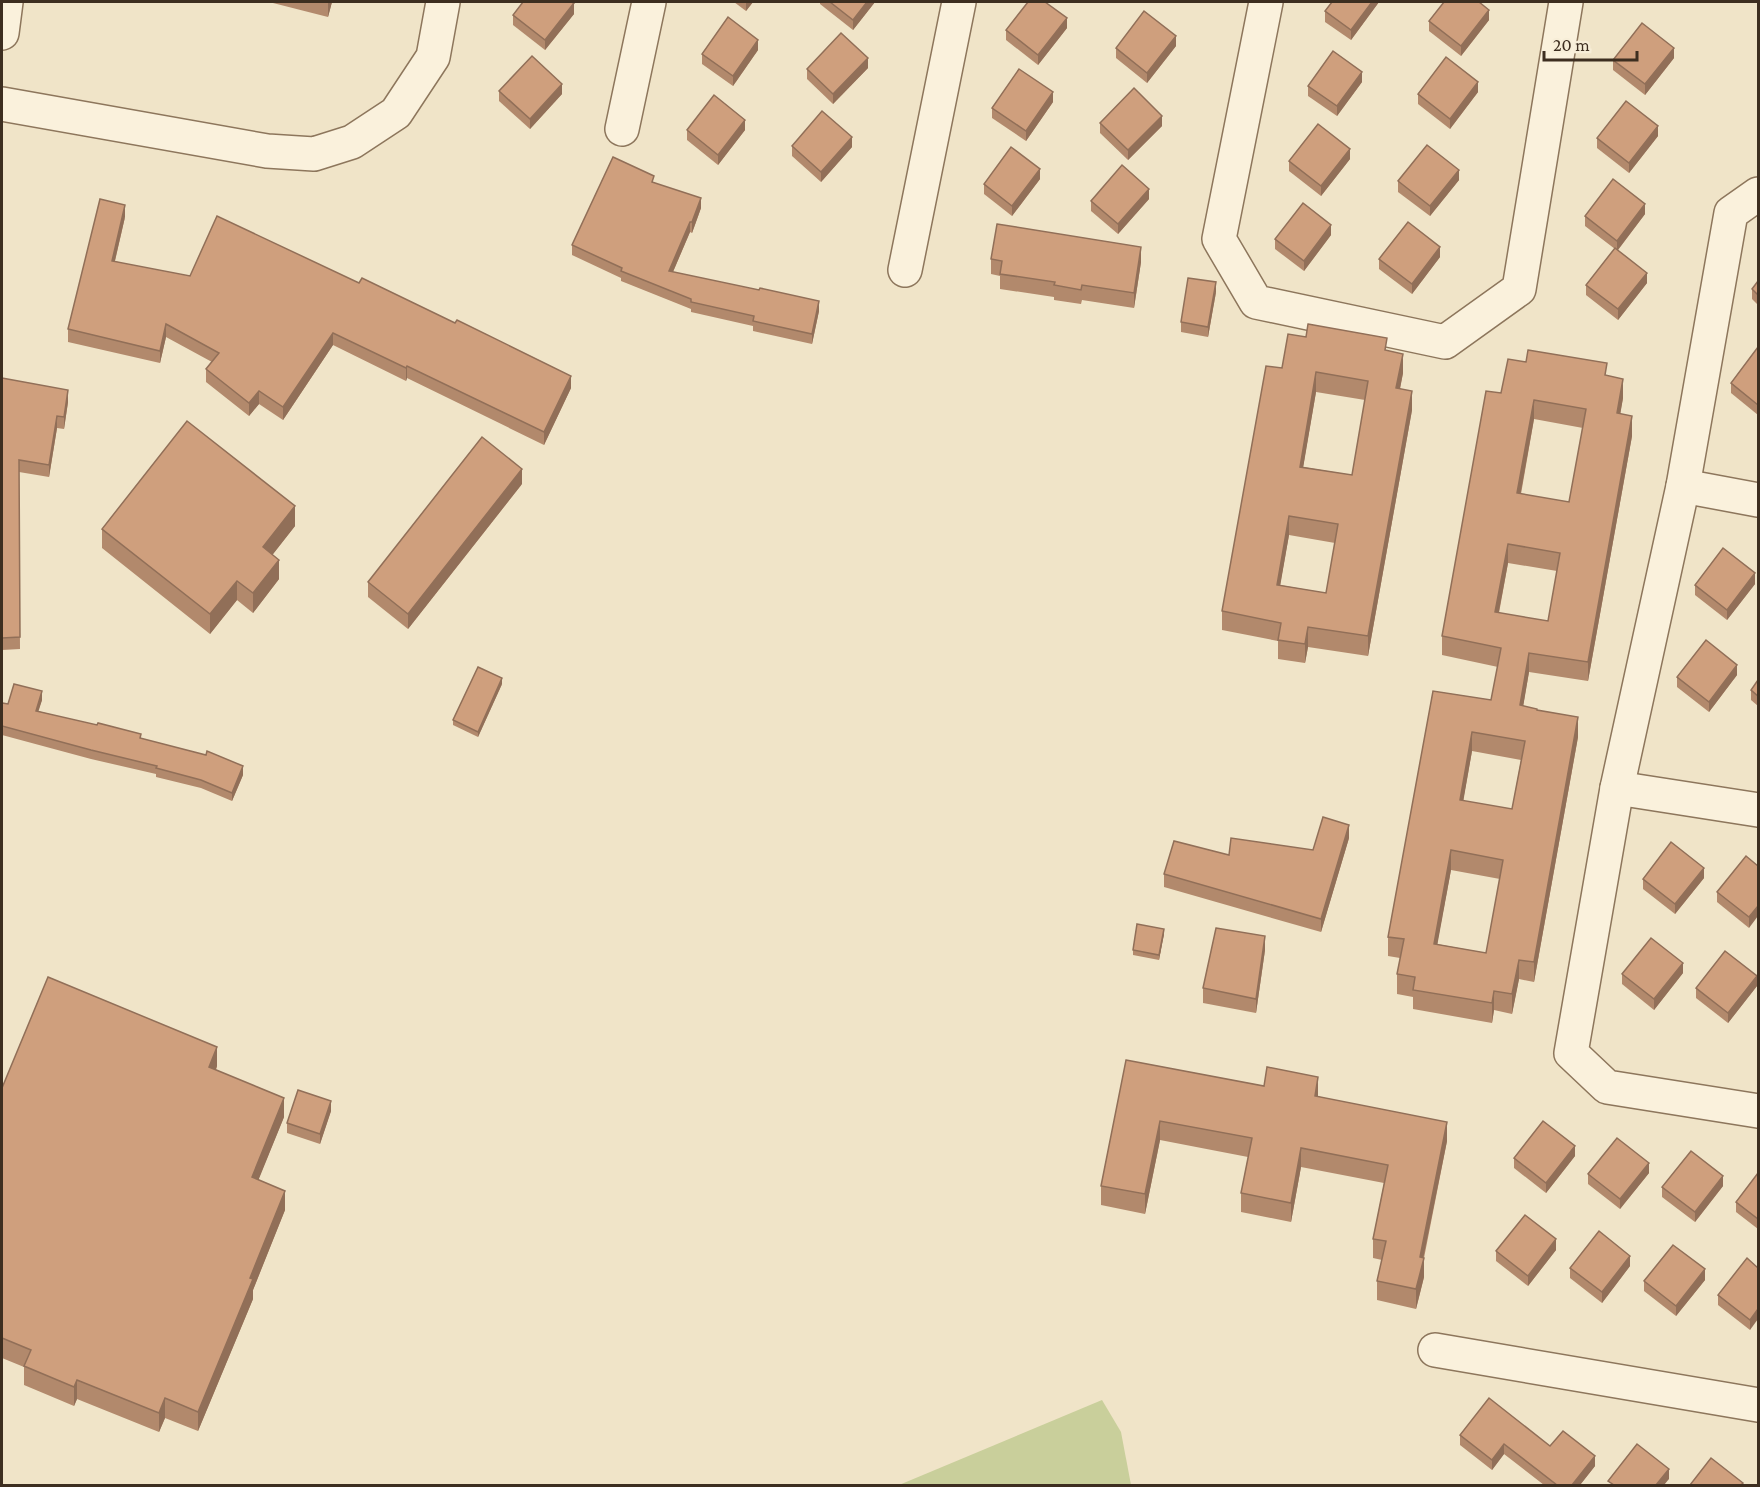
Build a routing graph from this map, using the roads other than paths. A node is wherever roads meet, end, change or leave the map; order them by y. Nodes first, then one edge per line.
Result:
1 (6, 2) edge
2 (443, 2) edge
3 (649, 2) edge
4 (959, 2) edge
5 (1266, 2) edge
6 (1566, 2) edge
7 (2, 33) edge
8 (2, 104) edge
9 (622, 129) dead end
10 (1758, 194) edge
11 (904, 270) dead end
12 (1683, 486) junction
13 (1758, 500) edge
14 (1617, 788) junction
15 (1758, 810) edge
16 (1758, 1111) edge
17 (1435, 1350) dead end
18 (1758, 1405) edge

1 - 7 street
2 - 8 street
3 - 9 street
4 - 11 street
5 - 6 street
10 - 12 street
12 - 13 street
12 - 14 street
14 - 15 street
14 - 16 street
17 - 18 street

